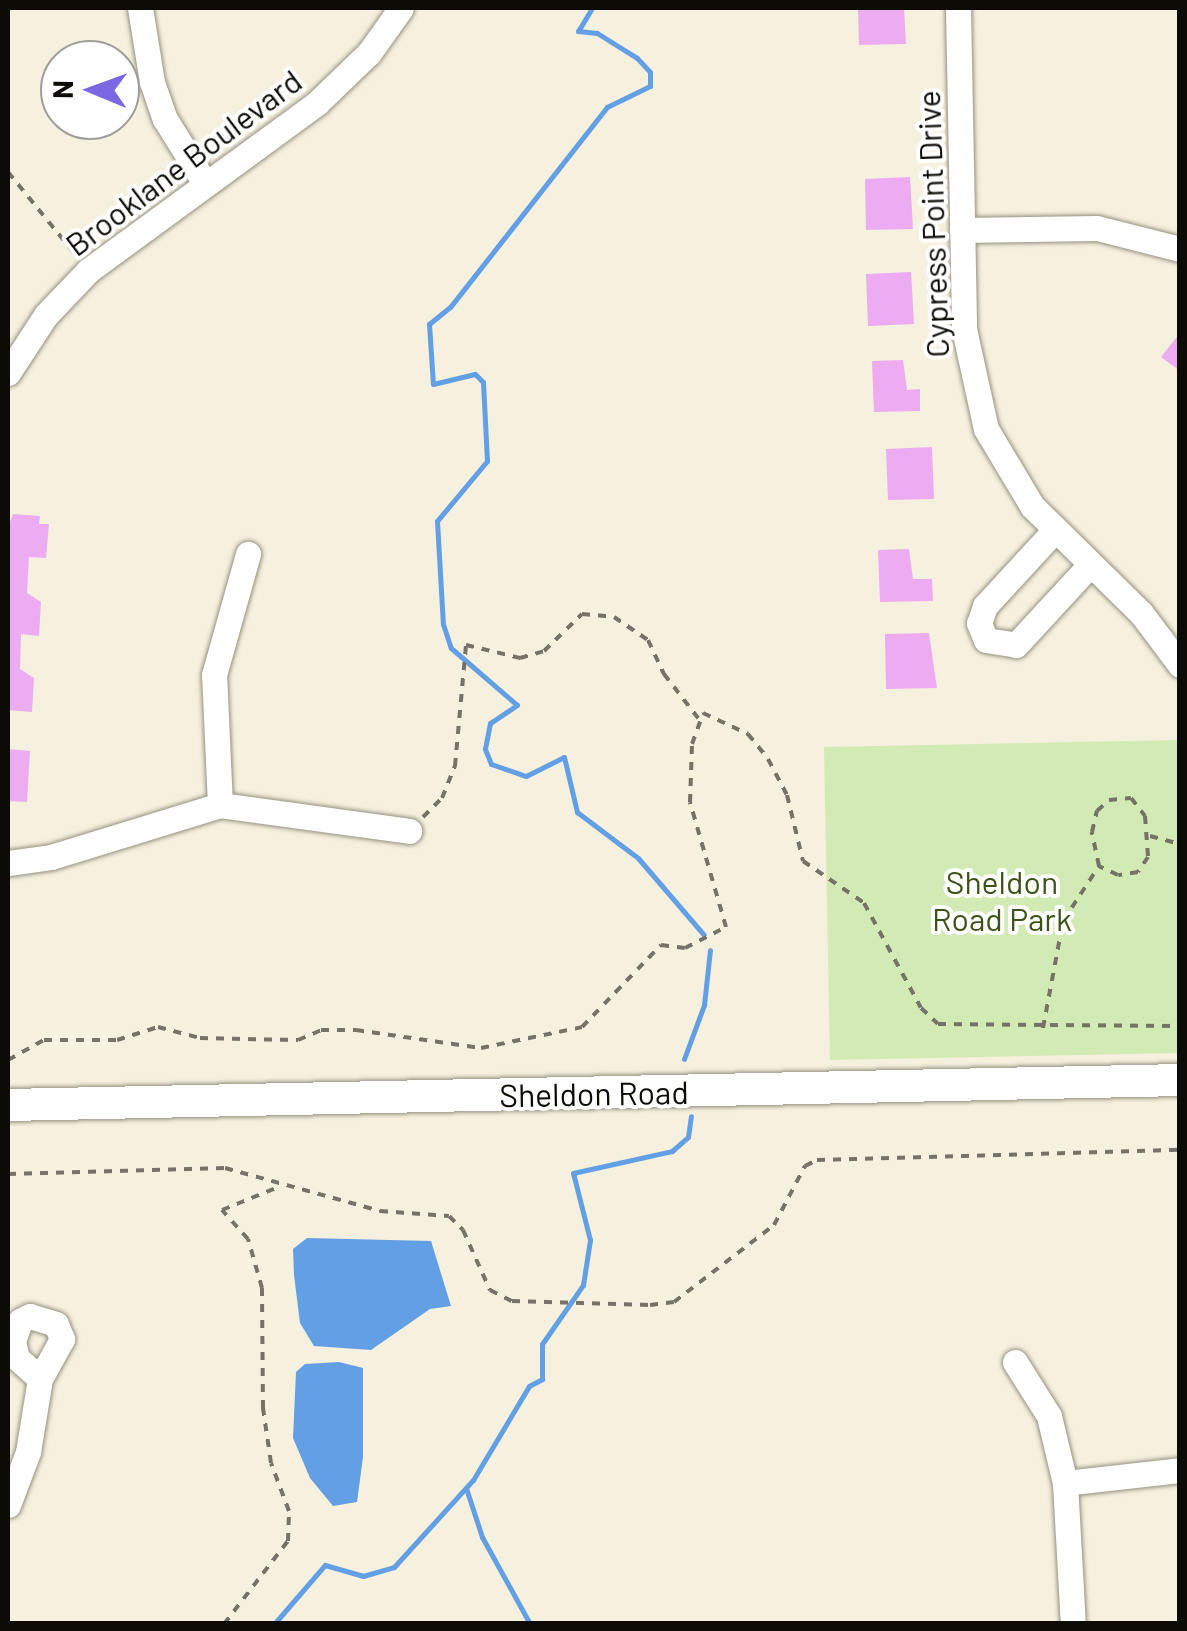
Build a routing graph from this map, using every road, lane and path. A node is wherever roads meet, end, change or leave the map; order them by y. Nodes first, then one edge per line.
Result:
1 (140, 8) edge
2 (401, 8) edge
3 (958, 8) edge
4 (8, 172) edge
5 (204, 182) junction
6 (962, 230) junction
7 (1180, 249) edge
8 (89, 270) junction
9 (8, 373) edge
10 (1054, 531) junction
11 (248, 554) dead end
12 (1089, 566) junction
13 (1180, 665) edge
14 (698, 718) junction
15 (220, 805) junction
16 (409, 831) joint
17 (1150, 836) junction
18 (1180, 844) edge
19 (8, 863) edge
20 (1099, 866) junction
21 (1180, 1026) edge
22 (1043, 1028) junction
23 (8, 1060) edge
24 (1180, 1080) edge
25 (8, 1106) edge
26 (1180, 1150) edge
27 (8, 1174) edge
28 (279, 1187) junction
29 (1015, 1362) dead end
30 (40, 1379) dead end
31 (1180, 1470) edge
32 (1065, 1483) junction
33 (8, 1506) edge
34 (224, 1624) edge
35 (1073, 1624) edge

1 - 5 street
2 - 5 street, Brooklane Boulevard
3 - 6 street, Cypress Point Drive
4 - 8 path
5 - 8 street, Brooklane Boulevard
6 - 7 street
6 - 10 street, Cypress Point Drive
8 - 9 street, Brooklane Boulevard
10 - 12 street, Cypress Point Drive
10 - 12 street
11 - 15 street
12 - 13 street, Cypress Point Drive
14 - 16 path
14 - 22 path
14 - 23 path
15 - 16 street
15 - 19 street
17 - 18 path
17 - 20 path
17 - 20 path
20 - 22 path
21 - 22 path
24 - 25 main road, Sheldon Road
26 - 28 path
27 - 28 path
28 - 34 path
29 - 32 street
30 - 33 street
31 - 32 street
32 - 35 street

